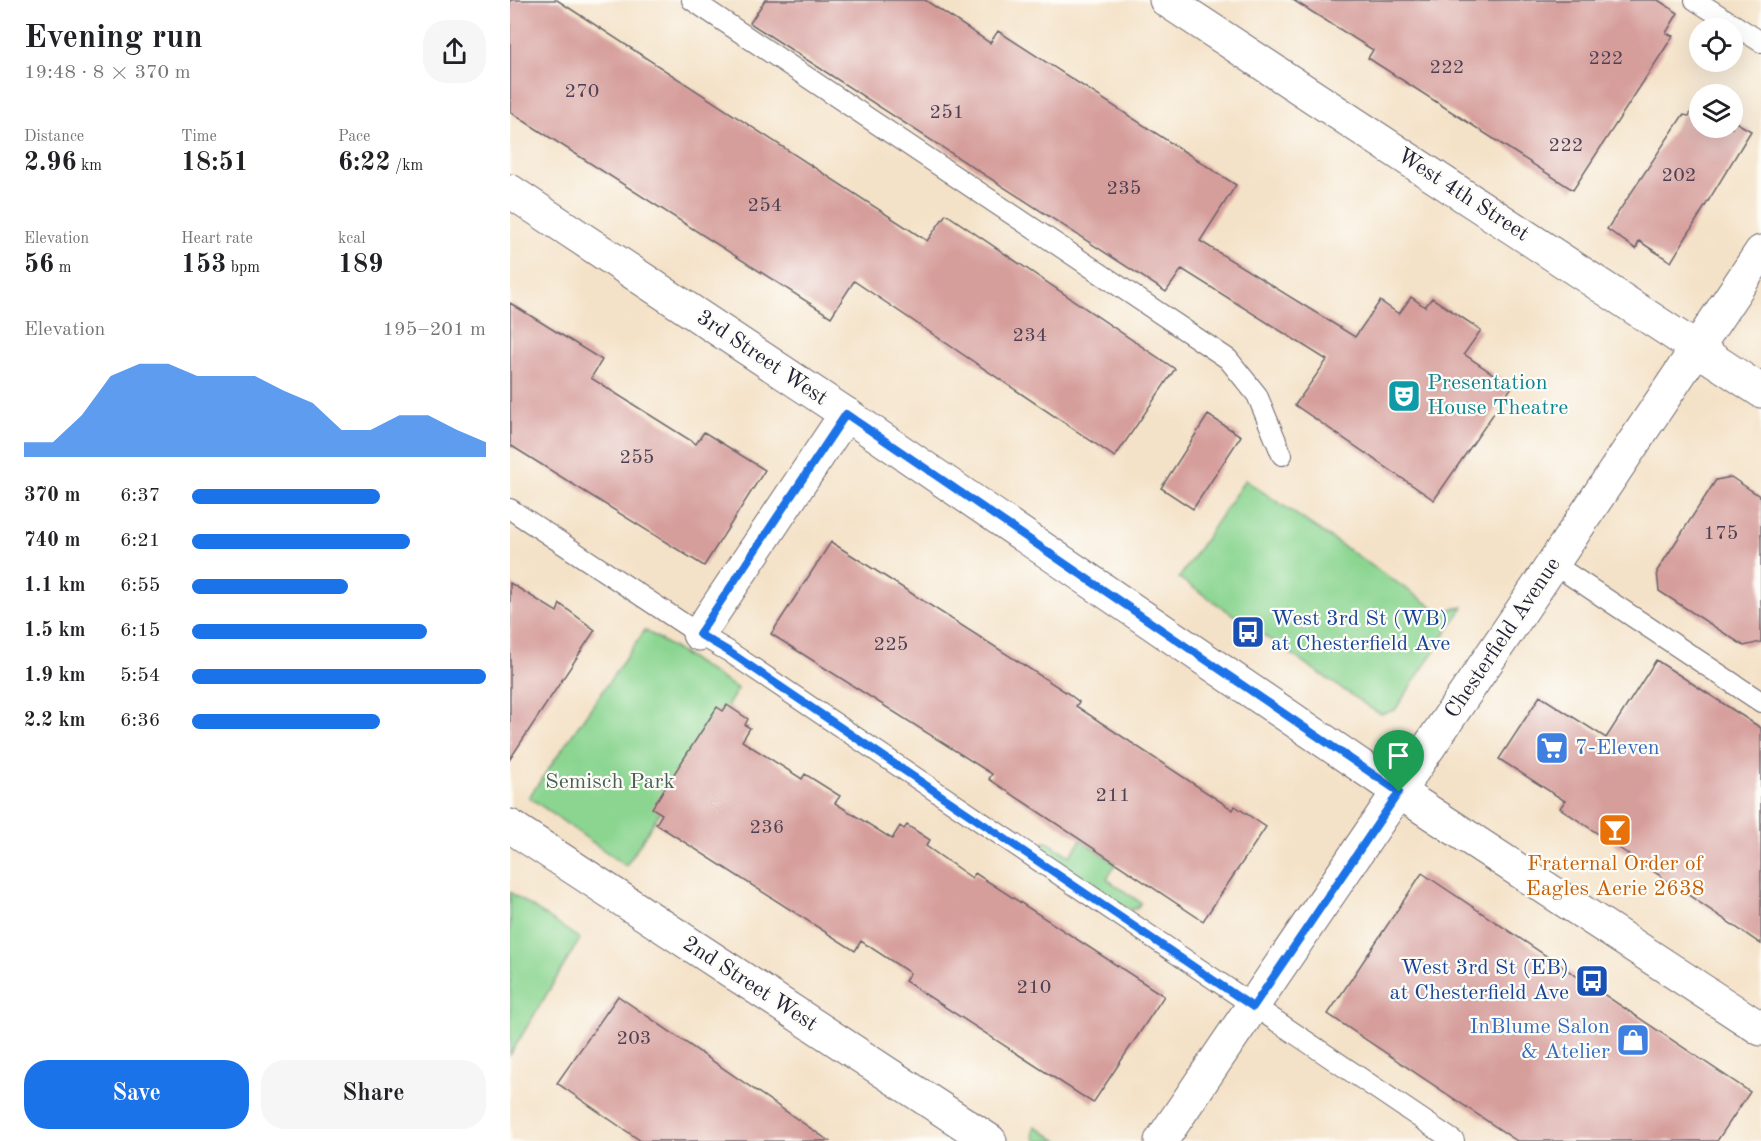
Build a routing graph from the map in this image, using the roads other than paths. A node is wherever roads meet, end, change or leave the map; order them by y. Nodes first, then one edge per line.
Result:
1 (692, 0) edge
2 (1166, 0) edge
3 (1695, 0) edge
4 (1761, 42) edge
5 (510, 191) edge
6 (1761, 252) edge
7 (1697, 348) junction
8 (1761, 391) edge
9 (846, 414) junction
10 (1282, 455) dead end
11 (510, 509) edge
12 (1552, 563) junction
13 (699, 634) junction
14 (1761, 702) edge
15 (1399, 792) junction
16 (510, 826) edge
17 (1253, 1007) junction
18 (1761, 1029) edge
19 (990, 1141) edge
20 (1161, 1141) edge
21 (1454, 1141) edge

1 - 10 lane
2 - 7 street, West 4th Street
3 - 4 lane
5 - 9 street, 3rd Street West
6 - 7 street, Chesterfield Avenue
7 - 8 street, West 4th Street
7 - 12 street, Chesterfield Avenue
9 - 13 street
9 - 15 street, 3rd Street West
11 - 13 lane
12 - 14 lane
12 - 15 street, Chesterfield Avenue
13 - 17 lane
15 - 17 street, Chesterfield Avenue
15 - 18 street, 3rd Street West
16 - 19 street, 2nd Street West
17 - 20 street, Chesterfield Avenue
17 - 21 lane

